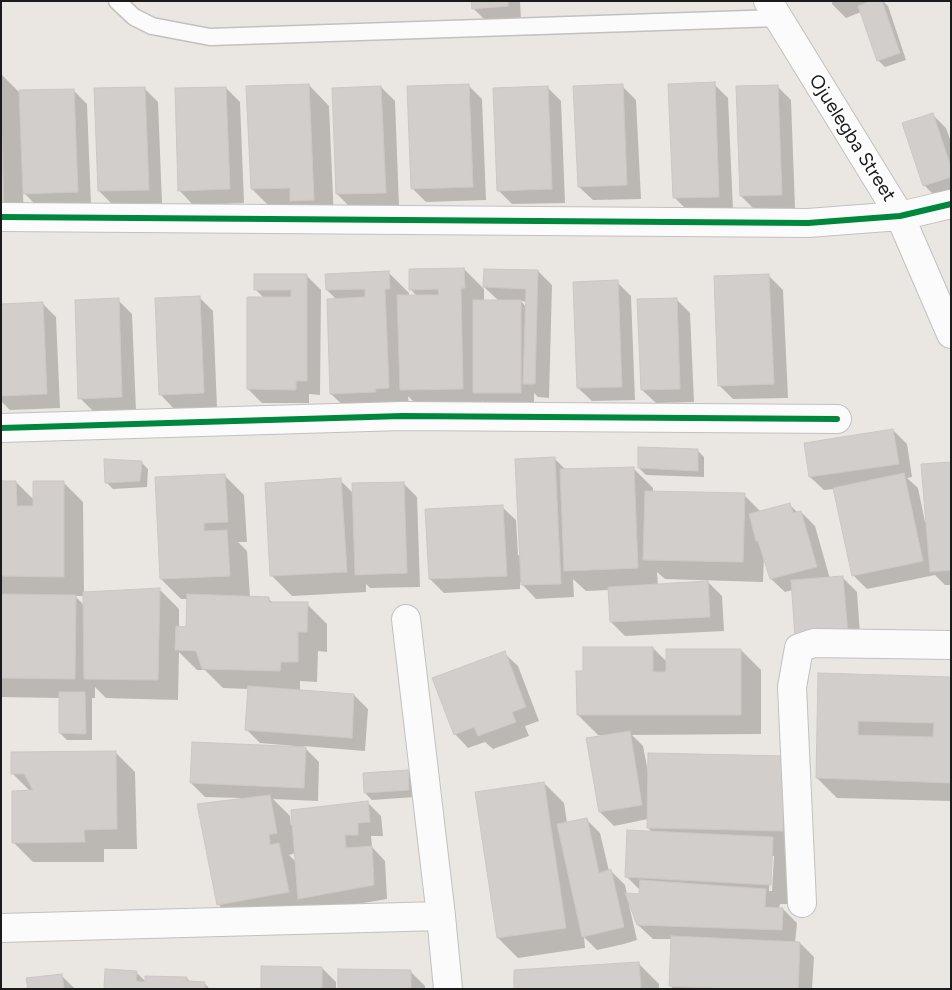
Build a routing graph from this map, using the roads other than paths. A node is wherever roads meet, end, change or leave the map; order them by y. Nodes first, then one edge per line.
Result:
1 (117, 1) edge
2 (773, 9) edge
3 (951, 204) edge
4 (900, 216) junction
5 (1, 217) edge
6 (951, 334) edge
7 (837, 419) dead end
8 (1, 428) edge
9 (406, 619) dead end
10 (951, 646) edge
11 (802, 903) dead end
12 (441, 916) junction
13 (1, 928) edge
14 (448, 989) edge

1 - 2 lane
2 - 4 street, Ojuelegba Street
3 - 4 street
4 - 5 street
4 - 6 street, Ojuelegba Street
7 - 8 street
9 - 12 street
10 - 11 street
12 - 13 street
12 - 14 street

